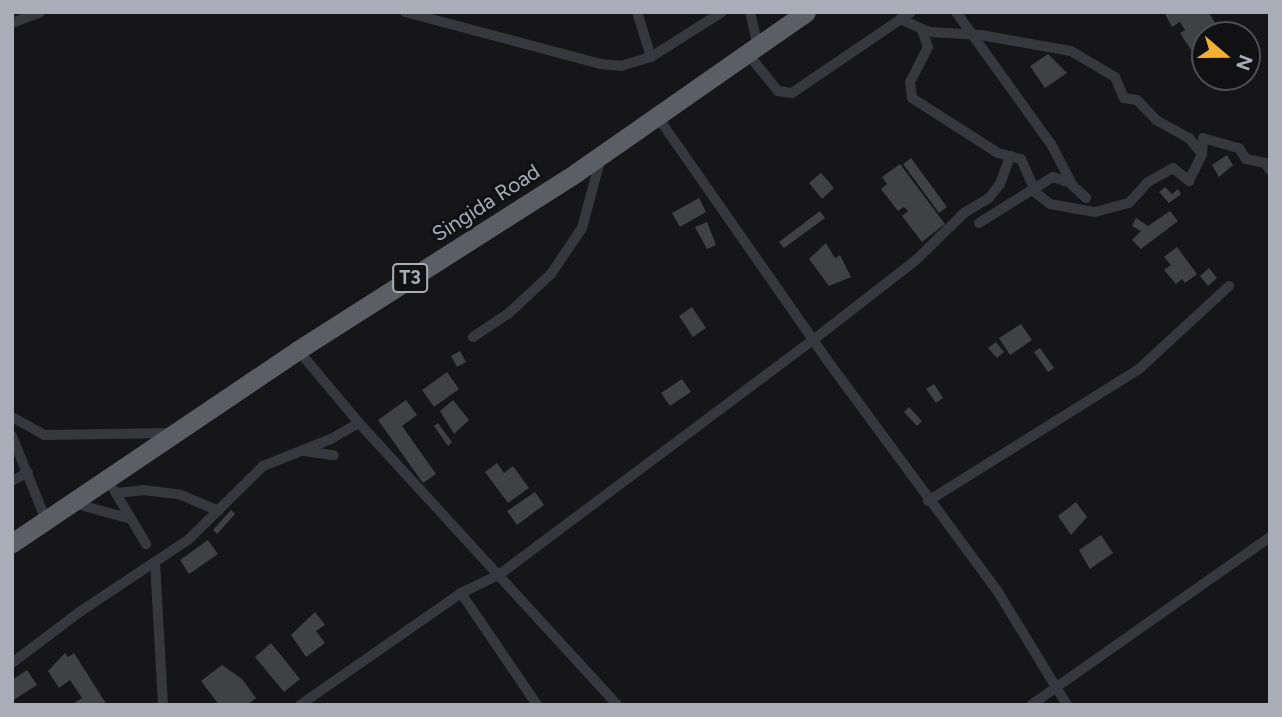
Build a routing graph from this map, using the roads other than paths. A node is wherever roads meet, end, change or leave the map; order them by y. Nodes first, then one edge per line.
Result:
1 (40, 12) edge
2 (405, 12) edge
3 (637, 12) edge
4 (722, 12) edge
5 (750, 12) edge
6 (806, 12) edge
7 (911, 12) edge
8 (956, 12) edge
9 (900, 19) junction
10 (12, 23) edge
11 (922, 30) junction
12 (970, 34) junction
13 (753, 50) junction
14 (651, 57) junction
15 (657, 116) junction
16 (602, 154) junction
17 (1202, 155) junction
18 (1010, 156) junction
19 (1270, 170) edge
20 (1073, 186) junction
21 (1034, 187) junction
22 (1086, 198) dead end
23 (979, 223) dead end
24 (1229, 286) dead end
25 (473, 337) dead end
26 (813, 341) junction
27 (298, 350) junction
28 (12, 417) edge
29 (359, 423) junction
30 (174, 433) junction
31 (12, 436) edge
32 (302, 451) junction
33 (334, 455) dead end
34 (28, 472) junction
35 (12, 481) edge
36 (111, 485) junction
37 (928, 501) junction
38 (71, 503) junction
39 (219, 511) junction
40 (131, 519) junction
41 (46, 520) junction
42 (1270, 537) edge
43 (12, 543) edge
44 (146, 544) dead end
45 (155, 562) junction
46 (500, 574) junction
47 (461, 593) junction
48 (12, 663) edge
49 (1055, 687) junction
50 (163, 705) edge
51 (300, 705) edge
52 (537, 705) edge
53 (617, 705) edge
54 (1031, 705) edge
55 (1067, 705) edge

1 - 10 street
2 - 14 street
3 - 14 street
4 - 14 street
5 - 13 street
6 - 13 highway, Singida Road / T3
7 - 9 street
8 - 12 street
9 - 11 street
9 - 13 street
11 - 12 street
11 - 18 street
12 - 17 street
12 - 20 street
13 - 15 highway, Singida Road / T3
15 - 16 highway, Singida Road / T3
15 - 26 street
16 - 25 street
16 - 27 highway, Singida Road / T3
17 - 19 street
17 - 21 street
18 - 21 street
18 - 26 street
20 - 21 street
20 - 22 street
21 - 23 street
24 - 37 street
26 - 37 street
26 - 46 street
27 - 29 street
27 - 30 highway, Singida Road / T3
28 - 30 street
29 - 32 street
29 - 46 street
30 - 36 highway, Singida Road / T3
31 - 34 street
32 - 33 street
32 - 39 street
34 - 35 street
34 - 41 street
36 - 38 highway, Singida Road / T3
36 - 39 street
36 - 40 street
37 - 49 street
38 - 40 street
38 - 41 highway, Singida Road / T3
39 - 45 street
40 - 44 street
41 - 43 highway, Singida Road / T3
42 - 49 street
45 - 48 street
45 - 50 street
46 - 47 street
46 - 53 street
47 - 51 street
47 - 52 street
49 - 54 street
49 - 55 street

